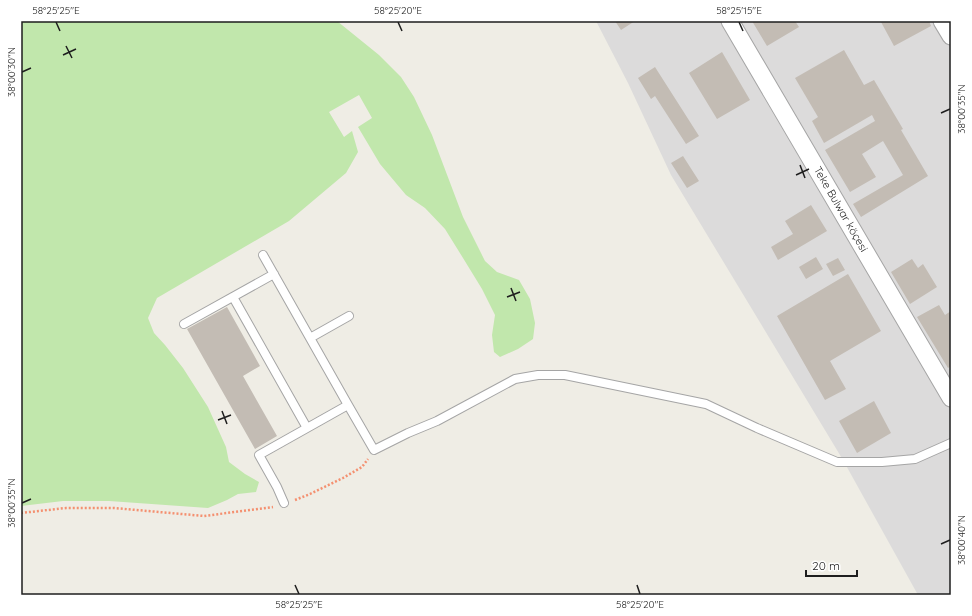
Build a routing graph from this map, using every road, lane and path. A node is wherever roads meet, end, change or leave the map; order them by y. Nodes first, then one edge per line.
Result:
1 (730, 21) edge
2 (942, 21) edge
3 (951, 36) edge
4 (263, 255) dead end
5 (274, 274) junction
6 (233, 297) junction
7 (349, 316) dead end
8 (184, 324) dead end
9 (310, 338) junction
10 (951, 398) edge
11 (348, 405) junction
12 (307, 428) junction
13 (951, 443) edge
14 (374, 450) junction
15 (284, 504) junction
16 (21, 513) edge

1 - 10 street, Teke Bulwar köçesi
2 - 3 street
4 - 5 lane
5 - 6 lane
5 - 9 lane
6 - 8 lane
6 - 12 lane
7 - 9 lane
9 - 11 lane
11 - 12 lane
11 - 14 lane
12 - 15 lane
13 - 14 lane
14 - 15 path
15 - 16 path

